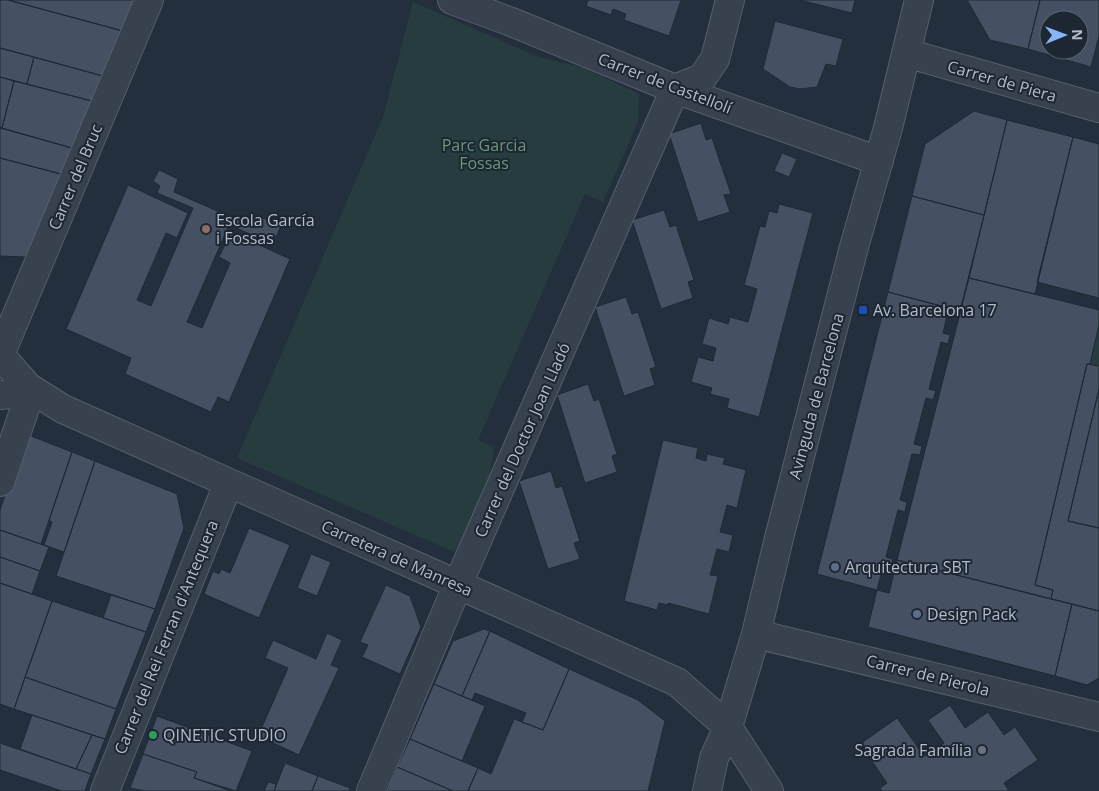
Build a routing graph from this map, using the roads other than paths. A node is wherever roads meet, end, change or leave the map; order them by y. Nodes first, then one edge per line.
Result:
1 (149, 0) edge
2 (452, 0) edge
3 (730, 0) edge
4 (919, 0) edge
5 (906, 53) junction
6 (675, 90) junction
7 (1099, 108) edge
8 (879, 160) junction
9 (0, 355) edge
10 (28, 387) junction
11 (0, 395) edge
12 (0, 482) edge
13 (228, 484) junction
14 (458, 584) junction
15 (756, 634) junction
16 (1099, 716) edge
17 (728, 727) junction
18 (105, 791) edge
19 (371, 791) edge
20 (707, 791) edge
21 (769, 791) edge

1 - 9 street, Carrer del Bruc
2 - 6 street, Carrer de Castellolí
3 - 6 street
4 - 5 street, Avinguda de Barcelona
5 - 7 street, Carrer de Piera
5 - 8 street, Avinguda de Barcelona
6 - 8 street, Carrer de Castellolí
6 - 14 street, Carrer del Doctor Joan Lladó
8 - 15 street, Avinguda de Barcelona
9 - 10 street, Carretera de Manresa
10 - 11 street
10 - 12 street
10 - 13 street, Carretera de Manresa
13 - 14 street, Carretera de Manresa
13 - 18 street, Carrer del Rei Ferran d'Antequera
14 - 17 street, Carretera de Manresa
14 - 19 street, Carrer del Doctor Joan Lladó
15 - 16 street, Carrer de Pierola
15 - 17 street, Avinguda de Barcelona
17 - 20 street, Avinguda de Barcelona
17 - 21 street, Carretera de Manresa

